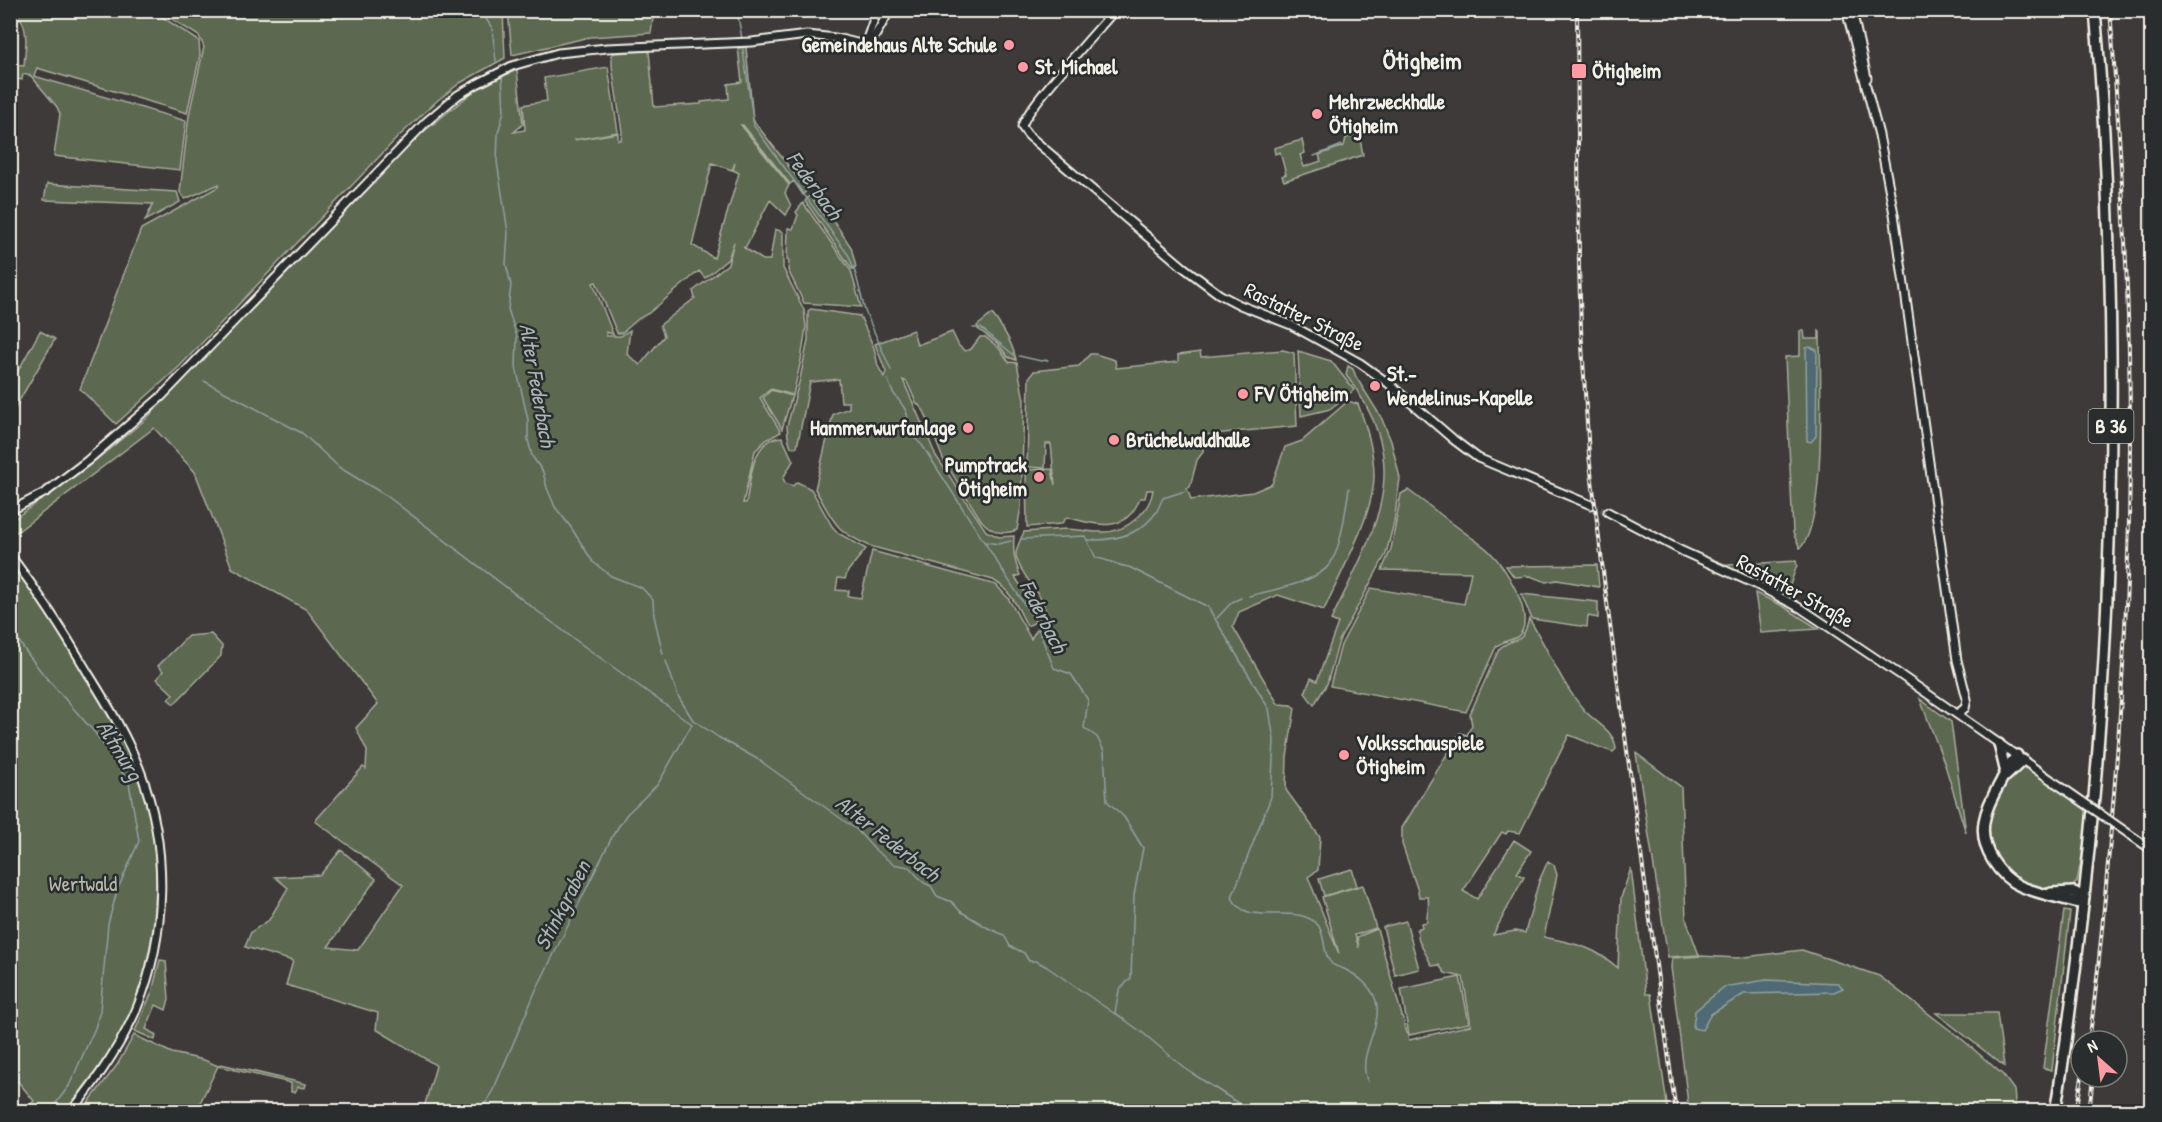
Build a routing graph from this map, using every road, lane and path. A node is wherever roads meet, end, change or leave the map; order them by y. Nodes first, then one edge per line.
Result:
1 (877, 10) edge
2 (890, 10) edge
3 (1115, 10) edge
4 (1846, 10) edge
5 (1852, 10) edge
6 (2095, 10) edge
7 (2132, 11) edge
8 (2151, 11) edge
9 (865, 45) junction
10 (1869, 93) junction
11 (1591, 505) tunnel mouth
12 (21, 507) junction
13 (10, 512) edge
14 (1608, 512) tunnel mouth
15 (10, 517) edge
16 (10, 555) edge
17 (1957, 714) junction
18 (1999, 744) junction
19 (2020, 757) junction
20 (2005, 769) junction
21 (2000, 782) junction
22 (2151, 850) edge
23 (2087, 875) junction
24 (2068, 891) junction
25 (2046, 893) junction
26 (2084, 901) junction
27 (71, 1112) edge
28 (2055, 1112) edge

1 - 9 street
2 - 9 street
3 - 11 street, Rastatter Straße
4 - 10 street
5 - 10 street
6 - 23 main road, B 36
7 - 8 street
9 - 12 street
10 - 17 street
12 - 13 street
12 - 15 street
14 - 17 street, Rastatter Straße
16 - 27 street
17 - 18 street, Rastatter Straße
18 - 19 street, Rastatter Straße
18 - 20 main road
19 - 20 main road
19 - 21 main road
19 - 22 street, Rastatter Straße, bridge
20 - 21 main road
21 - 25 main road
23 - 24 main road
23 - 26 main road, B 36
24 - 25 main road
24 - 26 main road
25 - 26 main road
26 - 28 main road, B 36

